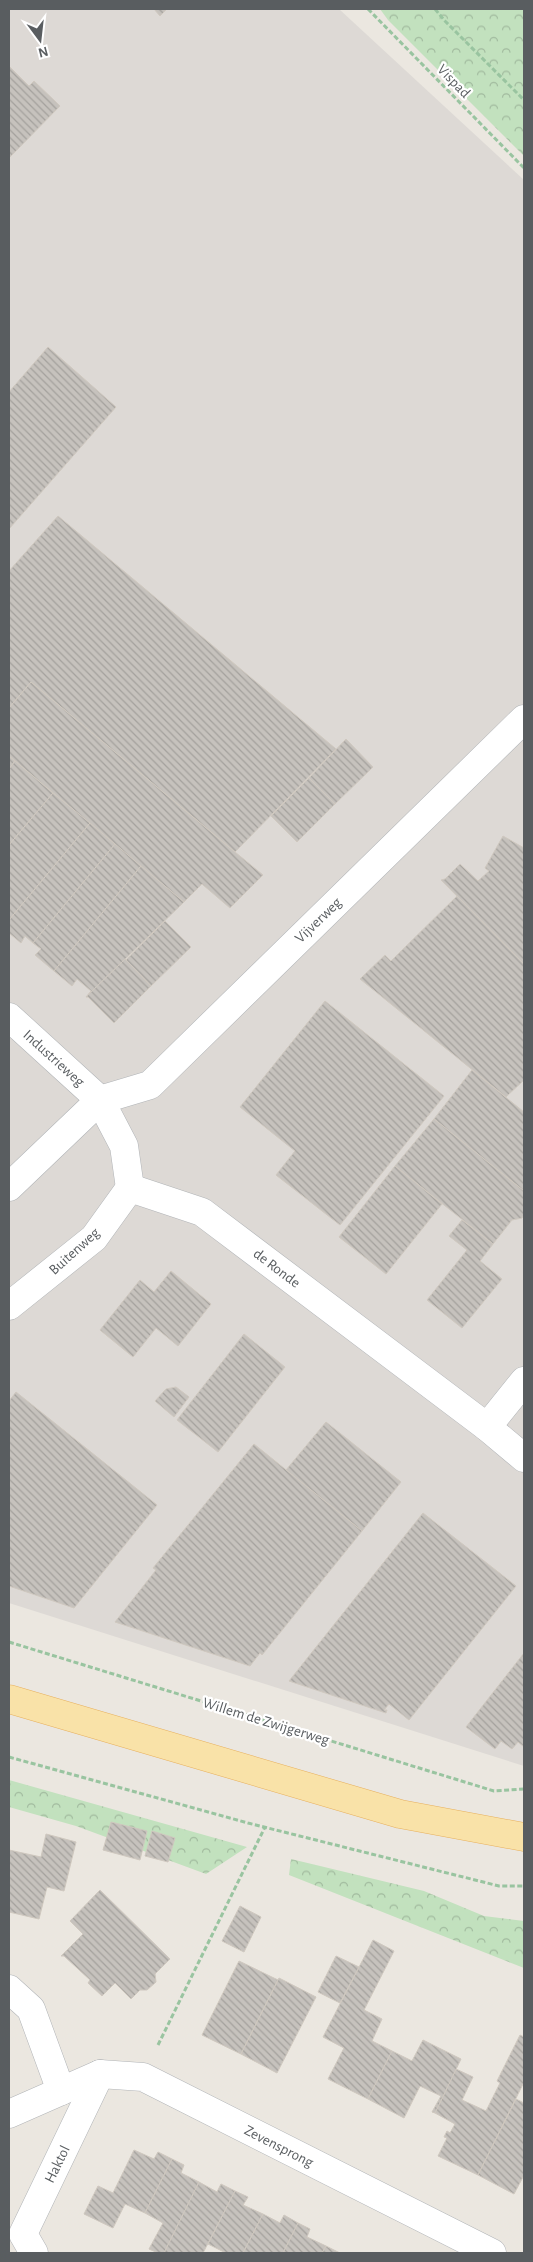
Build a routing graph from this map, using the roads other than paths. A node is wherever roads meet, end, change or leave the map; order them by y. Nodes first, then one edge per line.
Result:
1 (524, 719) edge
2 (9, 1017) edge
3 (100, 1100) junction
4 (9, 1187) edge
5 (130, 1188) junction
6 (9, 1306) edge
7 (524, 1381) edge
8 (487, 1427) junction
9 (524, 1458) edge
10 (9, 1699) edge
11 (524, 1838) edge
12 (9, 1988) edge
13 (100, 2074) junction
14 (62, 2091) junction
15 (9, 2114) edge
16 (34, 2253) edge
17 (492, 2253) edge

1 - 3 street, Vijverweg
2 - 3 street, Industrieweg
3 - 4 street
3 - 5 street
5 - 6 street, Buitenweg
5 - 8 street, de Ronde
7 - 8 street
8 - 9 street, de Ronde
10 - 11 main road
12 - 14 street
13 - 14 street, Zevensprong
13 - 16 street, Haktol
13 - 17 street, Zevensprong
14 - 15 street, Zevensprong

